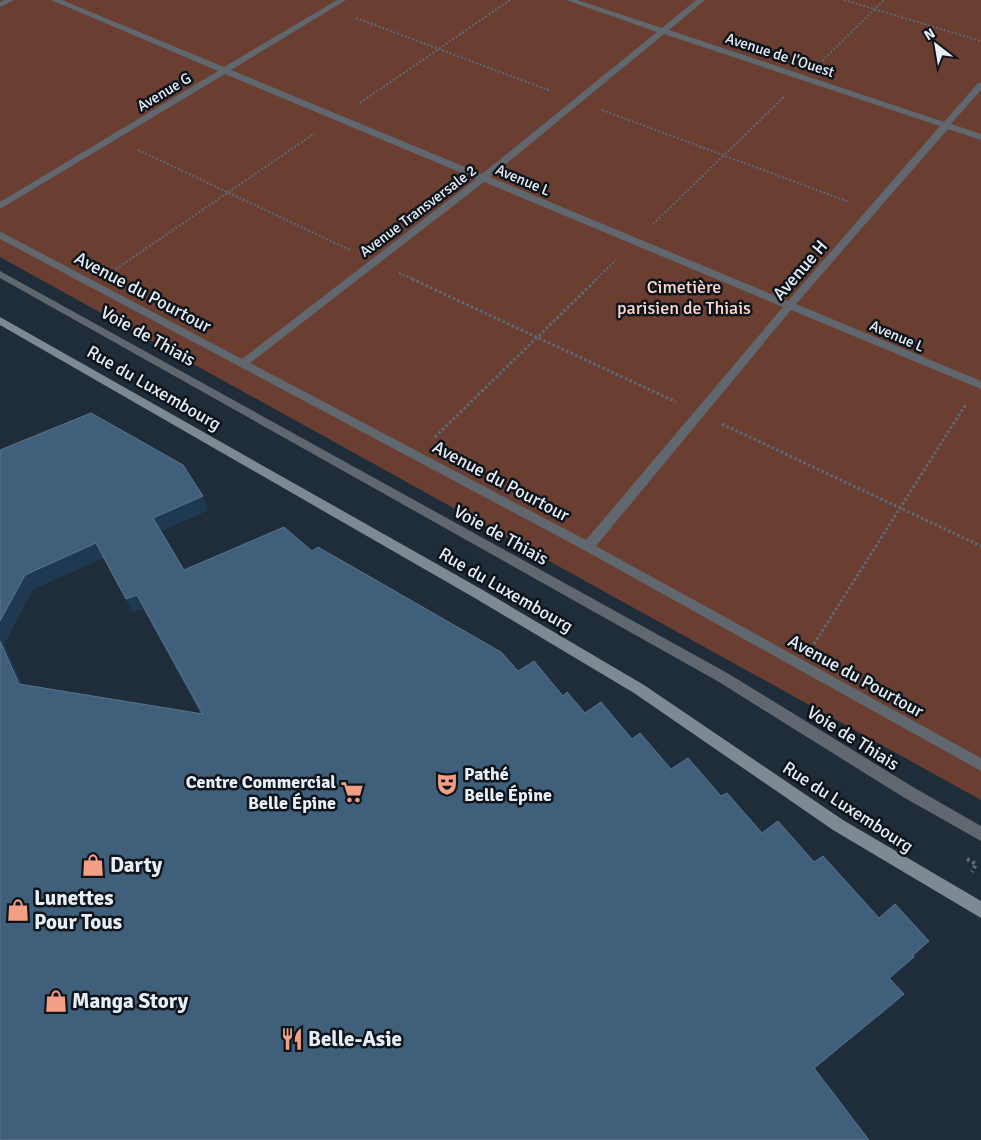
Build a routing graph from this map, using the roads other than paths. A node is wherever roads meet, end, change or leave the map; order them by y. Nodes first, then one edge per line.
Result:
1 (10, 0) edge
2 (55, 0) edge
3 (342, 0) edge
4 (570, 0) edge
5 (701, 0) edge
6 (0, 5) edge
7 (663, 31) junction
8 (226, 71) junction
9 (981, 85) edge
10 (948, 126) junction
11 (981, 137) edge
12 (483, 178) junction
13 (0, 206) edge
14 (0, 235) edge
15 (0, 274) edge
16 (790, 306) junction
17 (0, 320) edge
18 (242, 364) junction
19 (979, 385) edge
20 (588, 547) junction
21 (981, 765) edge
22 (981, 834) edge
23 (981, 910) edge

1 - 6 lane
2 - 8 lane, Avenue L
3 - 8 lane, Avenue G
4 - 7 lane, Avenue de l'Ouest
5 - 7 lane, Avenue Transversale 2
7 - 10 lane, Avenue de l'Ouest
7 - 12 lane, Avenue Transversale 2
8 - 12 lane, Avenue L
8 - 13 lane, Avenue G
9 - 10 lane, Avenue H
10 - 11 lane, Avenue de l'Ouest
10 - 16 lane, Avenue H
12 - 16 lane, Avenue L
12 - 18 lane, Avenue Transversale 2
14 - 18 lane, Avenue du Pourtour
15 - 22 lane, Voie de Thiais
16 - 19 lane, Avenue L
16 - 20 lane, Avenue H
17 - 23 street, Rue du Luxembourg
18 - 20 lane, Avenue du Pourtour
20 - 21 lane, Avenue du Pourtour

